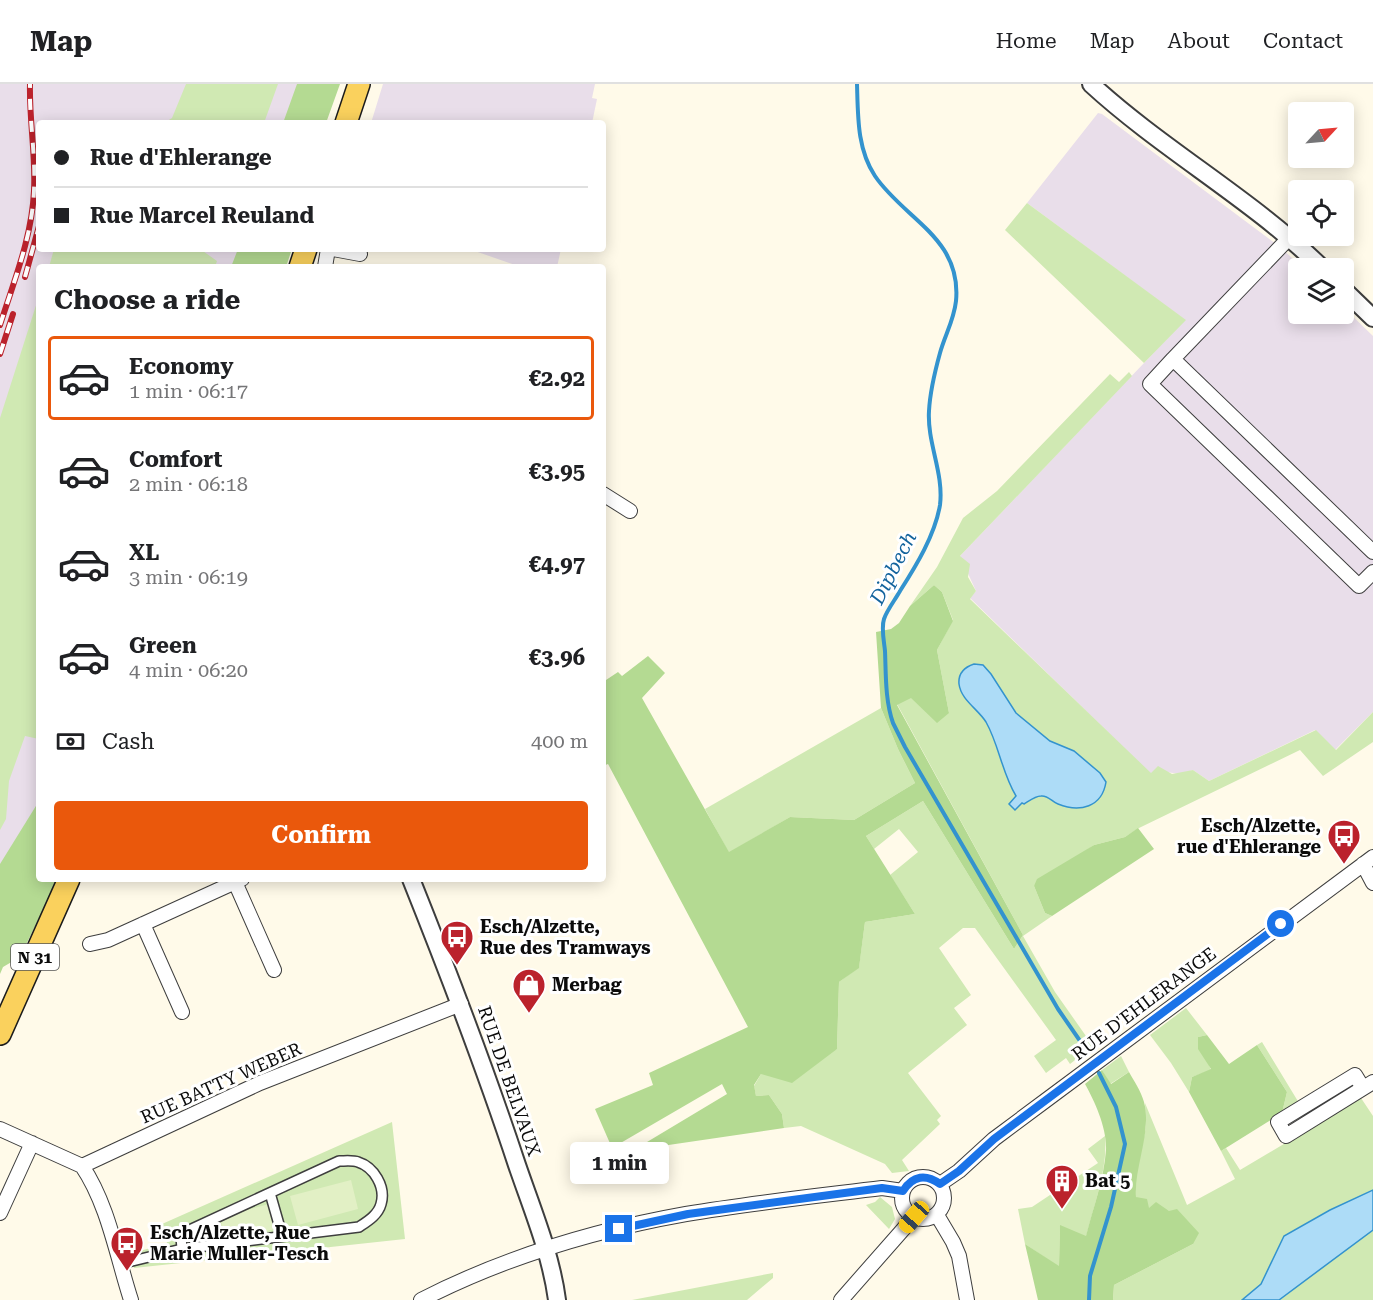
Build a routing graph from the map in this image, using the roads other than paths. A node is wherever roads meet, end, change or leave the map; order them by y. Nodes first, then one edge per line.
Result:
1 (359, 84) edge
2 (1091, 84) edge
3 (347, 120) edge
4 (1288, 236) edge
5 (1288, 239) edge
6 (1299, 246) edge
7 (349, 252) edge
8 (360, 254) dead end
9 (1312, 258) edge
10 (1354, 300) edge
11 (1373, 318) edge
12 (1173, 359) junction
13 (606, 496) edge
14 (630, 511) dead end
15 (1373, 552) edge
16 (1373, 572) edge
17 (1368, 861) edge
18 (68, 882) edge
19 (235, 882) edge
20 (240, 882) edge
21 (412, 882) edge
22 (1373, 883) edge
23 (143, 924) junction
24 (90, 944) dead end
25 (274, 970) dead end
26 (461, 1004) junction
27 (182, 1012) dead end
28 (0, 1034) edge
29 (1368, 1085) edge
30 (0, 1128) edge
31 (32, 1143) junction
32 (82, 1166) junction
33 (940, 1184) junction
34 (903, 1191) junction
35 (270, 1193) junction
36 (0, 1213) edge
37 (937, 1215) junction
38 (914, 1217) junction
39 (282, 1235) junction
40 (182, 1250) junction
41 (546, 1250) junction
42 (120, 1264) junction
43 (131, 1300) edge
44 (422, 1300) edge
45 (557, 1300) edge
46 (841, 1300) edge
47 (967, 1300) edge

1 - 3 main road
2 - 4 street
5 - 12 street
6 - 9 street
7 - 8 street
10 - 11 street
12 - 15 street
12 - 16 street
13 - 14 street
17 - 22 street
17 - 33 street, RUE D'EHLERANGE
18 - 28 main road, N 31
19 - 23 street
20 - 25 street
21 - 26 street, RUE DE BELVAUX
23 - 24 street
23 - 27 street
26 - 32 street, RUE BATTY WEBER
26 - 41 street, RUE DE BELVAUX
29 - 29 street
30 - 31 street
31 - 32 street
31 - 36 street
32 - 42 street
33 - 34 street
33 - 37 street
34 - 38 street
34 - 41 street
35 - 39 street
35 - 39 street
35 - 40 street
37 - 38 street
37 - 47 street
38 - 46 street
39 - 40 street
40 - 42 street
41 - 44 street
41 - 45 street, RUE DE BELVAUX
42 - 43 street

